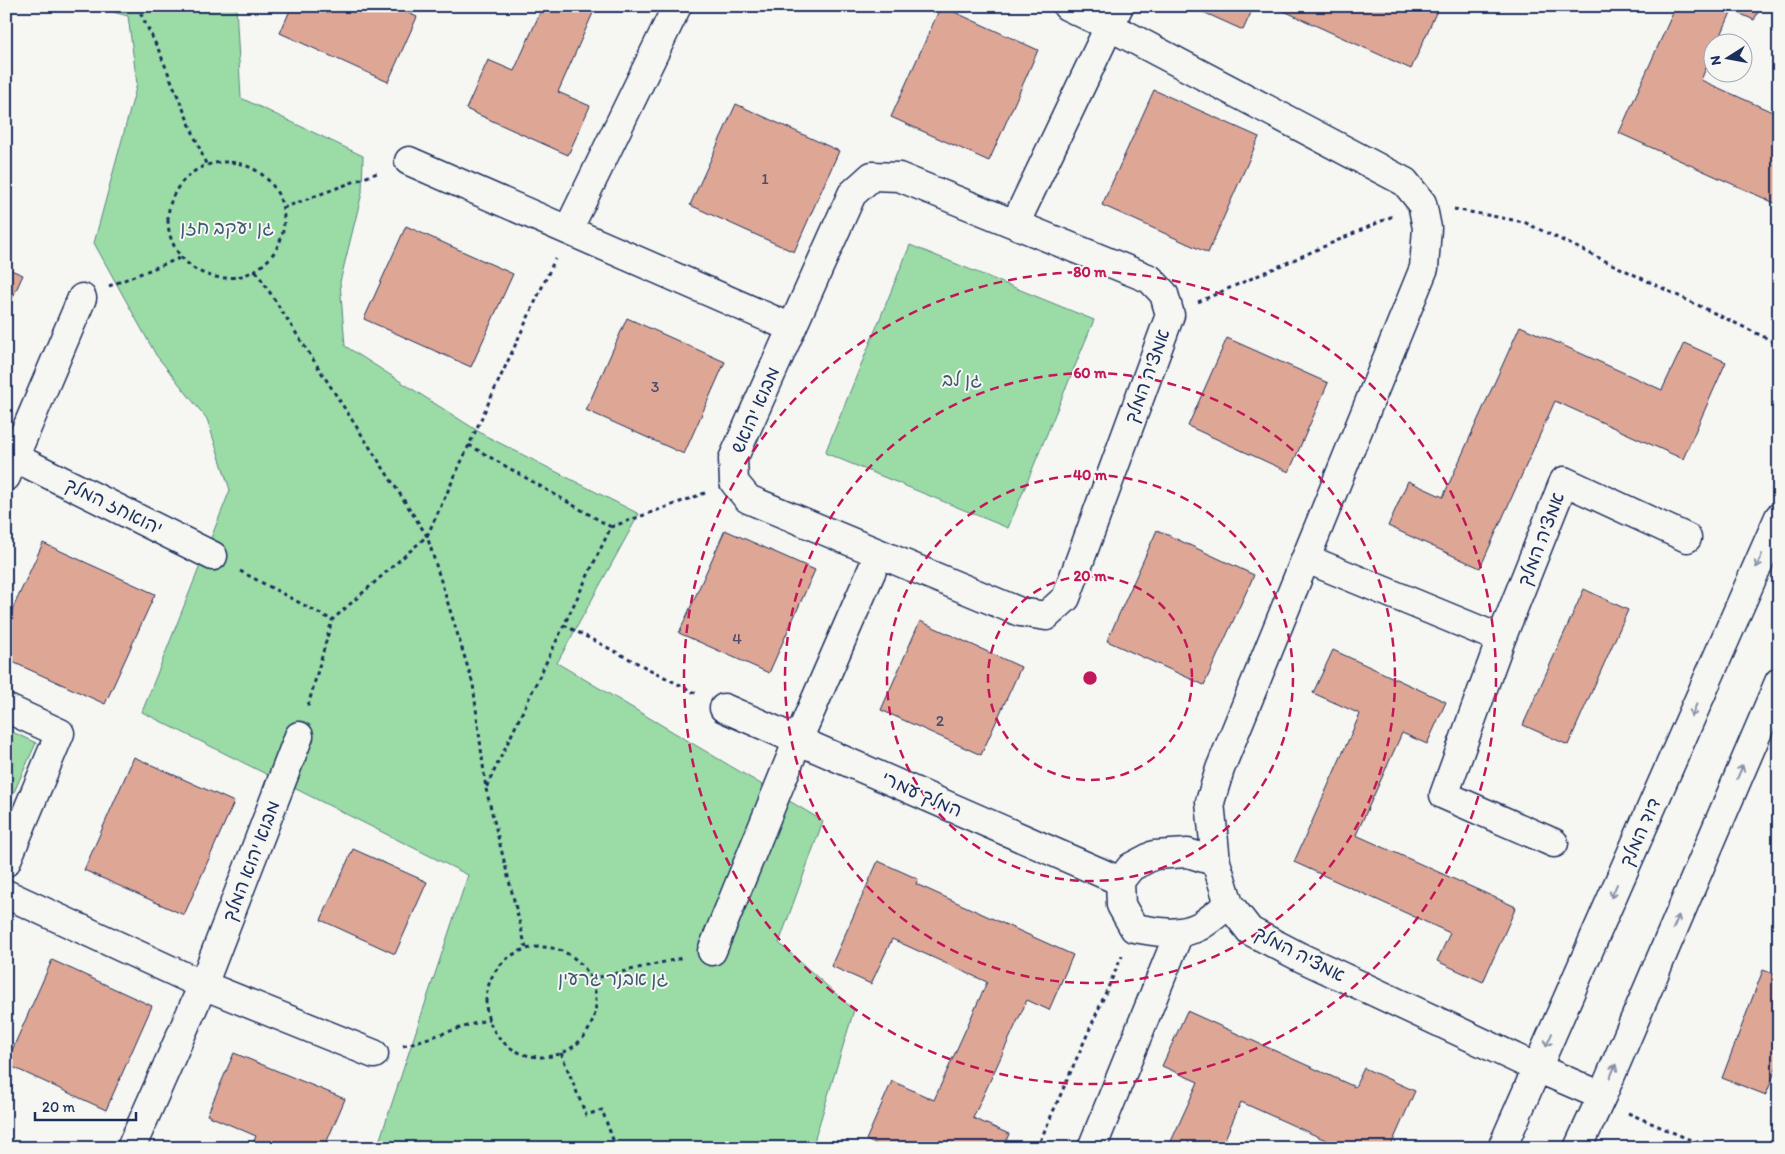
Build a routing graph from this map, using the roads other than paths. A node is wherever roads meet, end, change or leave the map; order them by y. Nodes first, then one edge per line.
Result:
1 (677, 6) edge
2 (1067, 6) edge
3 (1114, 16) edge
4 (409, 161) road end
5 (1015, 224) junction
6 (568, 230) junction
7 (82, 298) road end
8 (792, 328) junction
9 (9, 462) edge
10 (1779, 517) edge
11 (1687, 538) dead end
12 (879, 554) junction
13 (213, 556) road end
14 (1307, 559) junction
15 (1502, 639) junction
16 (1779, 682) edge
17 (6, 708) edge
18 (724, 708) road end
19 (299, 736) road end
20 (798, 740) junction
21 (1554, 843) dead end
22 (6, 862) edge
23 (1216, 862) junction
24 (1120, 881) junction
25 (6, 894) edge
26 (1229, 904) junction
27 (1179, 933) junction
28 (712, 951) road end
29 (203, 985) junction
30 (374, 1054) road end
31 (1537, 1068) junction
32 (1602, 1096) junction
33 (132, 1148) edge
34 (1092, 1148) edge
35 (1502, 1148) edge
36 (1578, 1148) edge

1 - 6 street
2 - 3 street, אמציה המלך
3 - 5 street
3 - 14 street, אמציה המלך
4 - 6 street
5 - 8 street, מבוא יהואש
5 - 12 street, אמציה המלך
6 - 8 street
7 - 9 street, יהואחז המלך
8 - 12 street, מבוא יהואש
9 - 13 street, יהואחז המלך
10 -> 31 street, דוד המלך
11 - 15 street, אמציה המלך
12 - 20 street
14 - 15 street
14 - 23 street, אמציה המלך
15 - 21 street, אמציה המלך
32 -> 16 street
17 - 22 street
18 - 20 street, המלך עמרי
19 - 29 street, מבוא יהוא המלך
20 - 24 street, המלך עמרי
20 - 28 street
23 - 24 street
23 - 26 street, אמציה המלך
24 - 27 street
25 - 29 street
26 - 27 street
26 - 31 street, אמציה המלך
27 - 34 street
29 - 30 street
29 - 33 street, מבוא יהוא המלך
31 - 32 street, אמציה המלך
31 - 35 street, דוד המלך
32 - 36 street

